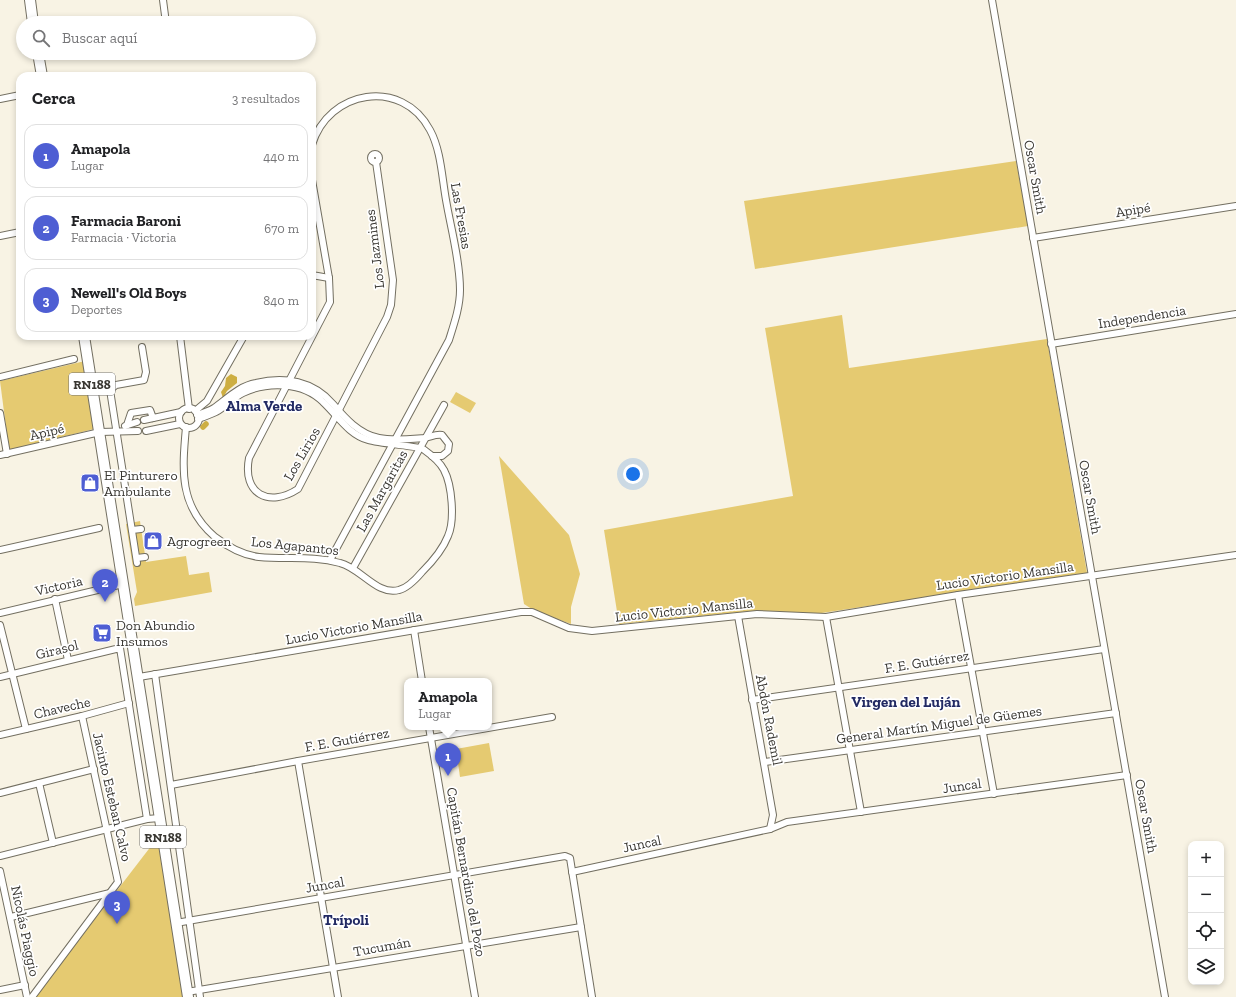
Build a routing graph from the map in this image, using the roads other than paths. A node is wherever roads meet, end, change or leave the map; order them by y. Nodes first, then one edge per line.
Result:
1 (30, 0) edge
2 (163, 0) edge
3 (992, 0) edge
4 (32, 16) edge
5 (165, 16) edge
6 (39, 60) edge
7 (41, 72) edge
8 (16, 96) edge
9 (0, 99) edge
10 (316, 132) edge
11 (376, 162) dead end
12 (316, 203) edge
13 (1236, 206) edge
14 (16, 233) edge
15 (0, 236) edge
16 (1033, 238) junction
17 (316, 276) edge
18 (329, 278) junction
19 (1236, 314) edge
20 (316, 330) edge
21 (85, 340) edge
22 (181, 340) edge
23 (242, 340) edge
24 (311, 340) edge
25 (1051, 344) junction
26 (142, 347) dead end
27 (74, 359) dead end
28 (0, 377) edge
29 (289, 380) junction
30 (286, 386) junction
31 (444, 405) dead end
32 (181, 412) junction
33 (0, 413) edge
34 (195, 413) junction
35 (338, 414) junction
36 (153, 418) junction
37 (144, 420) dead end
38 (137, 422) dead end
39 (127, 425) junction
40 (183, 425) junction
41 (138, 431) dead end
42 (146, 431) dead end
43 (100, 432) junction
44 (117, 432) junction
45 (429, 437) junction
46 (396, 439) junction
47 (392, 446) junction
48 (421, 447) junction
49 (3, 454) edge
50 (430, 455) junction
51 (99, 528) dead end
52 (141, 529) dead end
53 (132, 530) junction
54 (0, 550) edge
55 (1236, 555) edge
56 (145, 557) dead end
57 (330, 560) junction
58 (353, 568) junction
59 (1092, 576) junction
60 (123, 584) junction
61 (958, 595) junction
62 (55, 600) junction
63 (0, 613) edge
64 (738, 616) junction
65 (826, 617) junction
66 (0, 625) edge
67 (414, 630) junction
68 (1104, 649) junction
69 (68, 660) junction
70 (972, 667) junction
71 (12, 674) junction
72 (155, 674) junction
73 (0, 677) edge
74 (139, 677) junction
75 (422, 678) edge
76 (839, 687) junction
77 (752, 700) junction
78 (129, 703) junction
79 (1116, 713) junction
80 (82, 716) junction
81 (552, 717) dead end
82 (492, 727) edge
83 (26, 729) junction
84 (430, 730) edge
85 (477, 730) edge
86 (983, 731) junction
87 (0, 735) edge
88 (431, 738) junction
89 (850, 749) junction
90 (298, 761) junction
91 (765, 762) junction
92 (94, 769) junction
93 (1127, 775) junction
94 (39, 783) junction
95 (171, 785) junction
96 (0, 793) edge
97 (994, 794) junction
98 (861, 812) junction
99 (160, 818) junction
100 (147, 819) junction
101 (107, 829) junction
102 (770, 829) junction
103 (53, 844) junction
104 (0, 856) edge
105 (0, 871) edge
106 (572, 872) junction
107 (454, 876) junction
108 (110, 892) junction
109 (321, 898) junction
110 (11, 918) junction
111 (190, 920) junction
112 (176, 922) junction
113 (581, 927) junction
114 (466, 945) junction
115 (333, 968) junction
116 (25, 985) junction
117 (0, 990) edge
118 (199, 990) junction
119 (187, 994) edge
120 (27, 997) edge
121 (32, 997) edge
122 (200, 997) edge
123 (338, 997) edge
124 (475, 997) edge
125 (592, 997) edge
126 (1165, 997) edge

1 - 4 main road
2 - 5 street
3 - 16 street, Oscar Smith
6 - 7 main road
8 - 9 street
10 - 46 street, Las Fresias
11 - 35 street, Los Jazmines
12 - 18 street
13 - 16 street, Apipé
14 - 15 street
16 - 25 street, Oscar Smith
17 - 18 street
18 - 20 street
19 - 25 street, Independencia
21 - 43 main road, RN188
22 - 34 street
23 - 34 street
24 - 29 street
25 - 59 street, Oscar Smith
26 - 44 street
27 - 28 street
29 - 30 street
29 - 34 street
29 - 35 street
30 - 34 street
30 - 35 street
30 - 35 street, Los Lirios
31 - 45 street
32 - 34 street
32 - 36 street
32 - 40 street, Los Agapantos
33 - 49 street
34 - 40 street
35 - 46 street
35 - 47 street
36 - 37 street
36 - 39 street
38 - 39 street
39 - 44 street
40 - 42 street
40 - 57 street, Los Agapantos
41 - 44 street, Apipé
43 - 44 street, Apipé
43 - 49 street, Apipé
43 - 60 main road, RN188
44 - 53 street
45 - 46 street
45 - 48 street
45 - 50 street
45 - 50 street
46 - 47 street, Las Fresias
47 - 48 street
47 - 57 street, Las Margaritas
48 - 50 street
48 - 58 street, Las Margaritas
50 - 58 street, Los Agapantos
51 - 54 street
52 - 53 street
53 - 56 street
55 - 59 street, Lucio Victorio Mansilla
57 - 58 street, Los Agapantos
59 - 61 street, Lucio Victorio Mansilla
59 - 68 street, Oscar Smith
60 - 62 street, Victoria
60 - 74 main road, RN188
61 - 65 street, Lucio Victorio Mansilla
61 - 70 street
62 - 63 street, Victoria
62 - 69 street
64 - 65 street, Lucio Victorio Mansilla
64 - 67 street, Lucio Victorio Mansilla
64 - 77 street, Abdón Rademil
65 - 76 street
66 - 71 street
67 - 72 street, Lucio Victorio Mansilla
67 - 75 street
68 - 70 street, F. E. Gutiérrez
68 - 79 street, Oscar Smith
69 - 71 street, Girasol
69 - 78 street, Girasol
70 - 76 street, F. E. Gutiérrez
70 - 86 street
71 - 73 street, Girasol
71 - 83 street
72 - 74 street, Lucio Victorio Mansilla
72 - 95 street
74 - 99 main road, RN188
76 - 77 street, F. E. Gutiérrez
76 - 89 street
77 - 91 street, Abdón Rademil
78 - 80 street, Chaveche
78 - 100 street
79 - 86 street, General Martín Miguel de Güemes
79 - 93 street, Oscar Smith
80 - 83 street, Chaveche
80 - 92 street, Jacinto Esteban Calvo
81 - 82 street, F. E. Gutiérrez
83 - 87 street, Chaveche
84 - 88 street, Capitán Bernardino del Pozo
85 - 88 street, F. E. Gutiérrez
86 - 89 street, General Martín Miguel de Güemes
86 - 97 street
88 - 90 street, F. E. Gutiérrez
88 - 107 street, Capitán Bernardino del Pozo
89 - 91 street, General Martín Miguel de Güemes
89 - 98 street
90 - 95 street, F. E. Gutiérrez
90 - 109 street
91 - 102 street, Abdón Rademil
92 - 94 street
92 - 101 street, Jacinto Esteban Calvo
93 - 97 street, Juncal
93 - 126 street, Oscar Smith
94 - 96 street
94 - 103 street
95 - 111 street
97 - 98 street, Juncal
98 - 102 street, Juncal
99 - 100 street
99 - 112 main road, RN188
100 - 101 street
101 - 103 street
101 - 108 street, Jacinto Esteban Calvo
102 - 106 street, Juncal
103 - 104 street
105 - 110 street, Nicolás Piaggio
106 - 107 street, Juncal
106 - 113 street
107 - 109 street, Juncal
107 - 114 street, Capitán Bernardino del Pozo
108 - 110 street
108 - 121 street
109 - 111 street, Juncal
109 - 115 street
110 - 116 street, Nicolás Piaggio
111 - 112 street, Juncal
111 - 118 street
112 - 119 main road, RN188
113 - 114 street, Tucumán
113 - 125 street
114 - 115 street, Tucumán
114 - 124 street, Capitán Bernardino del Pozo
115 - 118 street, Tucumán
115 - 123 street
116 - 117 street
116 - 120 street, Nicolás Piaggio
118 - 119 street, Tucumán
118 - 122 street

